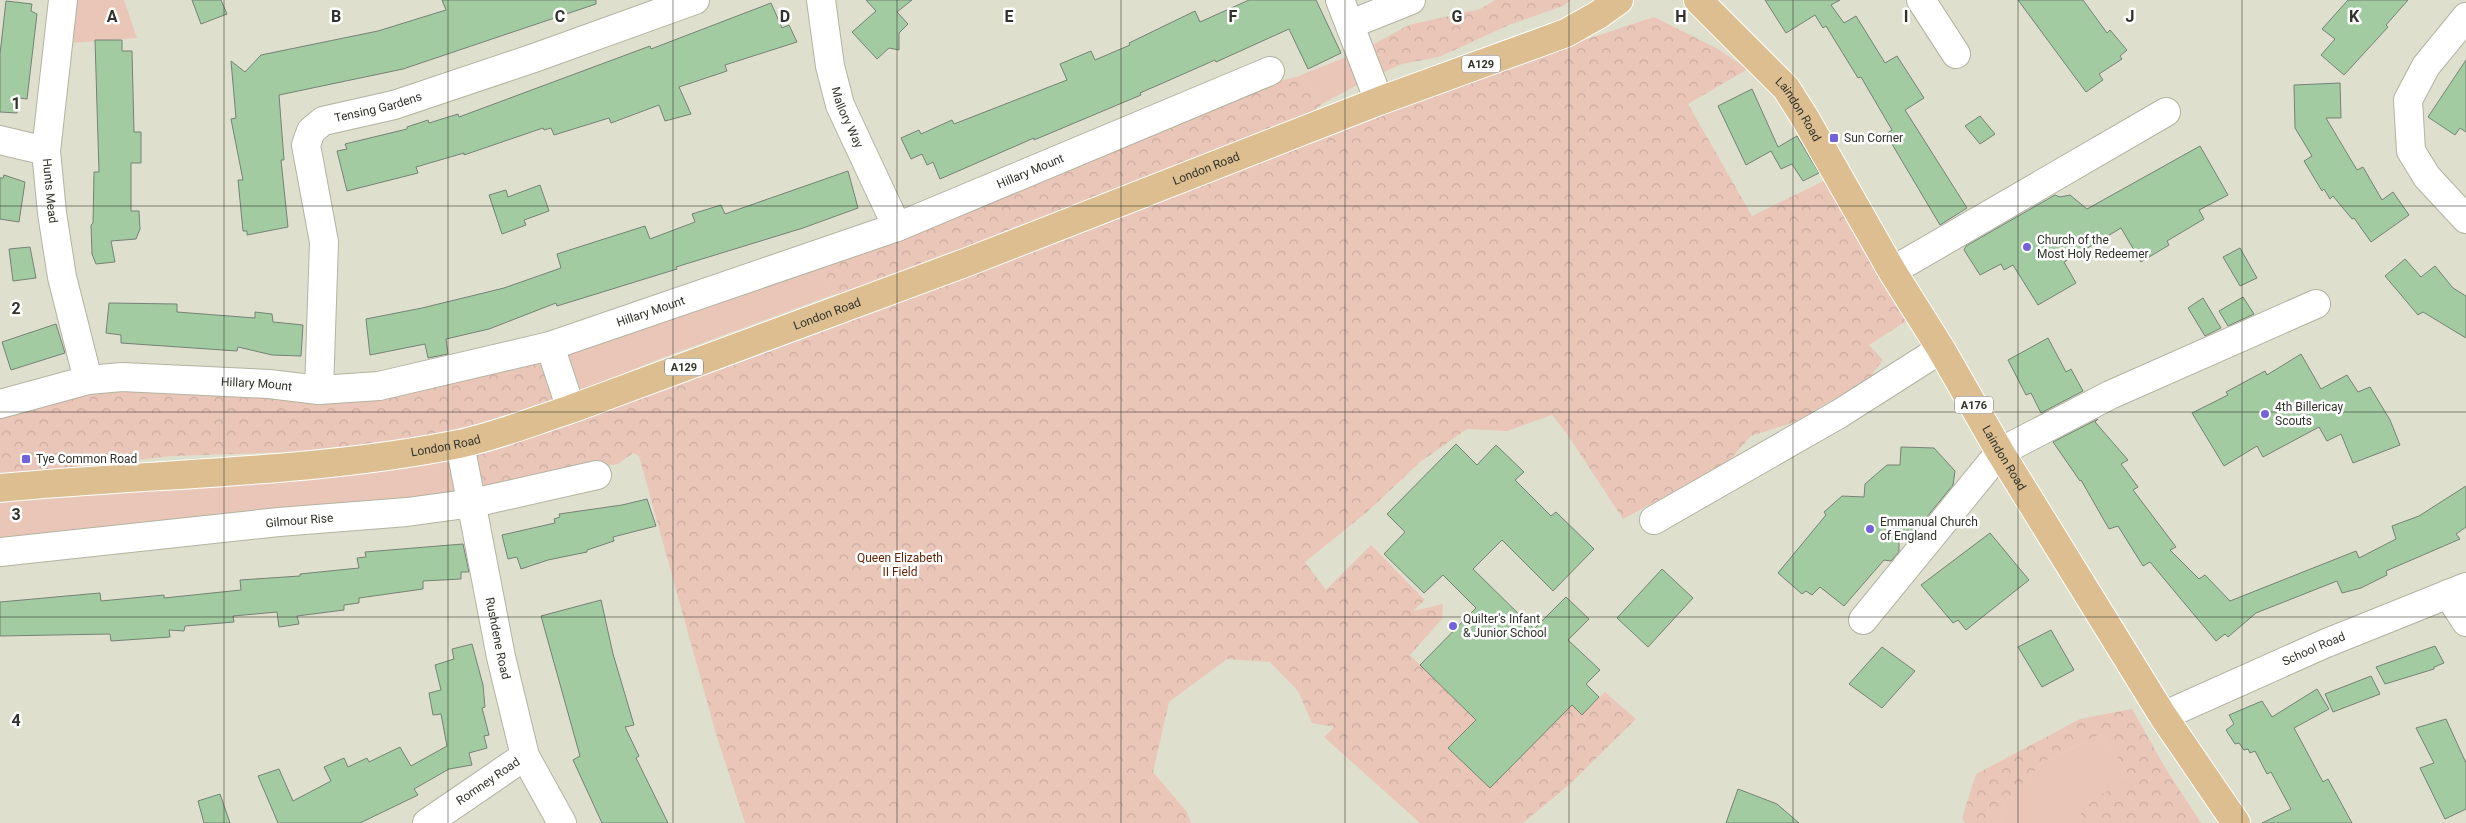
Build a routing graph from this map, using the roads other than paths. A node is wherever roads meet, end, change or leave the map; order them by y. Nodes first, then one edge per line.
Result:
1 (63, 0) edge
2 (695, 0) edge
3 (821, 0) edge
4 (1411, 0) edge
5 (1618, 0) edge
6 (1698, 0) edge
7 (1921, 0) edge
8 (1345, 12) edge
9 (2466, 17) edge
10 (1956, 54) dead end
11 (1270, 71) dead end
12 (1379, 101) junction
13 (2166, 112) dead end
14 (0, 140) edge
15 (46, 151) junction
16 (2466, 219) edge
17 (897, 227) junction
18 (1892, 271) junction
19 (2316, 304) dead end
20 (550, 346) junction
21 (1941, 349) junction
22 (88, 380) junction
23 (319, 390) junction
24 (0, 404) edge
25 (570, 409) junction
26 (460, 444) junction
27 (2000, 452) junction
28 (597, 475) dead end
29 (0, 488) edge
30 (473, 504) junction
31 (1654, 520) dead end
32 (0, 552) edge
33 (2457, 590) edge
34 (1863, 620) dead end
35 (2466, 622) edge
36 (2164, 716) junction
37 (525, 756) junction
38 (427, 823) edge
39 (562, 823) edge
40 (2236, 823) edge

1 - 15 street, Hunts Mead
2 - 23 street, Tensing Gardens
3 - 17 street, Mallory Way
4 - 8 street
5 - 12 main road, London Road / A129
6 - 18 main road, Laindon Road / A176
7 - 10 street
8 - 12 street
9 - 16 street
11 - 17 street, Hillary Mount
12 - 25 main road, London Road / A129
13 - 18 street
14 - 15 street
15 - 22 street, Hunts Mead
17 - 20 street, Hillary Mount
18 - 21 main road, Laindon Road / A176
19 - 27 street
20 - 23 street, Hillary Mount
20 - 25 street
21 - 27 main road, Laindon Road / A176
21 - 31 street
22 - 23 street, Hillary Mount
22 - 24 street, Hillary Mount
25 - 26 main road, London Road / A129
26 - 29 main road, London Road / A129
26 - 30 street, Rushdene Road
27 - 34 street
27 - 36 main road, Laindon Road / A176
28 - 30 street, Gilmour Rise
30 - 32 street, Gilmour Rise
30 - 37 street, Rushdene Road
33 - 35 street
33 - 36 street, School Road
36 - 40 main road, Laindon Road / A176
37 - 38 street, Romney Road
37 - 39 street, Rushdene Road

